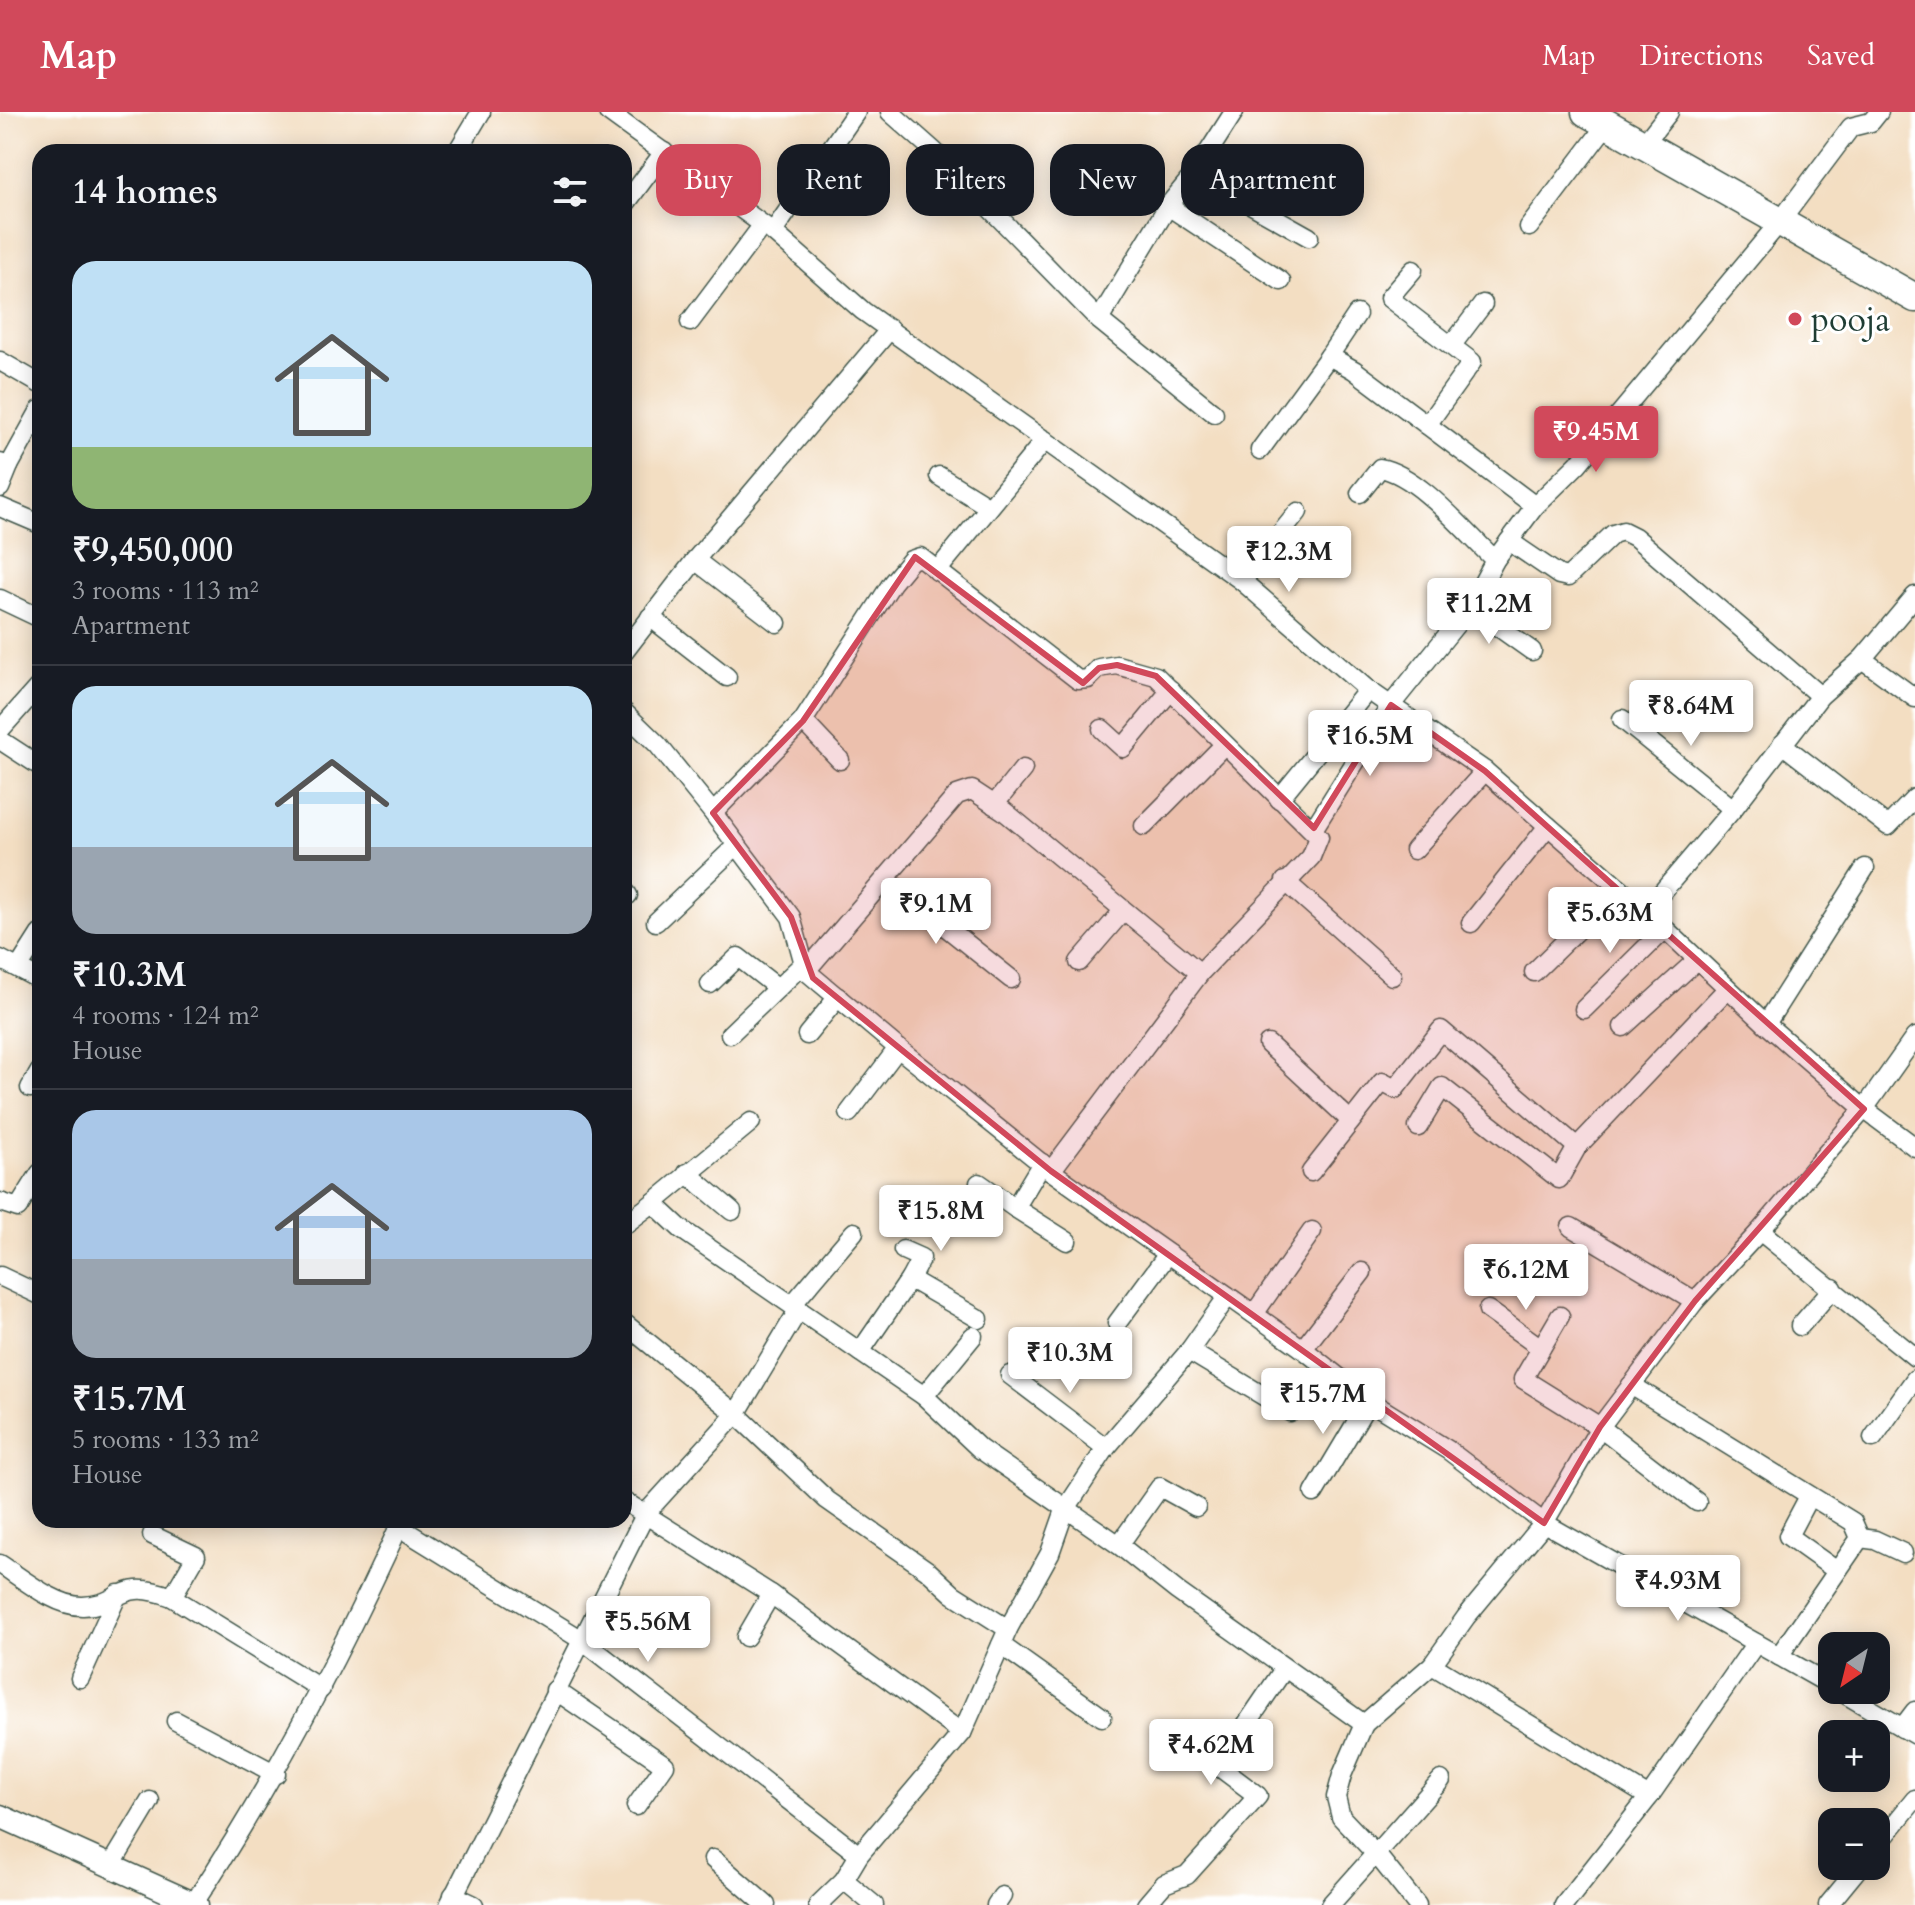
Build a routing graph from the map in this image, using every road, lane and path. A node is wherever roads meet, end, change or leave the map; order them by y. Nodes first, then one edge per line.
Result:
1 (481, 112) edge
2 (608, 112) edge
3 (856, 112) edge
4 (890, 112) edge
5 (1234, 112) edge
6 (1669, 112) edge
7 (1879, 112) edge
8 (1597, 118) edge
9 (462, 144) edge
10 (1214, 144) edge
11 (1643, 145) junction
12 (656, 146) edge
13 (656, 163) edge
14 (1181, 190) edge
15 (632, 195) edge
16 (1168, 206) junction
17 (750, 216) edge
18 (1272, 216) edge
19 (1779, 223) junction
20 (1529, 227) dead end
21 (768, 229) junction
22 (1309, 237) dead end
23 (1413, 270) dead end
24 (1281, 281) dead end
25 (1915, 298) edge
26 (1483, 304) dead end
27 (1357, 314) dead end
28 (1099, 320) junction
29 (690, 322) dead end
30 (890, 329) junction
31 (1452, 345) junction
32 (1329, 356) junction
33 (0, 361) edge
34 (32, 379) edge
35 (1214, 413) dead end
36 (32, 422) edge
37 (1427, 425) junction
38 (1045, 440) junction
39 (1260, 450) dead end
40 (4, 464) edge
41 (939, 476) dead end
42 (0, 488) edge
43 (1360, 493) dead end
44 (1535, 506) junction
45 (0, 507) edge
46 (989, 507) junction
47 (1298, 512) dead end
48 (32, 521) edge
49 (1509, 541) junction
50 (695, 560) junction
51 (1495, 560) junction
52 (937, 571) junction
53 (1242, 581) junction
54 (0, 599) edge
55 (1913, 602) edge
56 (1470, 607) junction
57 (32, 614) edge
58 (650, 617) junction
59 (777, 623) dead end
60 (632, 641) edge
61 (1532, 651) dead end
62 (1862, 659) junction
63 (727, 677) dead end
64 (1171, 690) junction
65 (1368, 690) junction
66 (32, 694) edge
67 (1820, 696) junction
68 (1915, 698) edge
69 (1391, 705) junction
70 (1622, 719) dead end
71 (632, 720) edge
72 (803, 721) junction
73 (1102, 729) dead end
74 (0, 730) edge
75 (0, 740) edge
76 (1782, 744) junction
77 (1224, 745) junction
78 (840, 760) dead end
79 (32, 761) edge
80 (1023, 769) dead end
81 (1485, 771) junction
82 (1915, 798) edge
83 (1279, 799) junction
84 (994, 805) junction
85 (1733, 809) junction
86 (713, 813) junction
87 (1144, 826) dead end
88 (1548, 826) junction
89 (1314, 828) junction
90 (736, 846) junction
91 (1414, 850) dead end
92 (1865, 868) dead end
93 (887, 880) junction
94 (1285, 881) junction
95 (1620, 888) junction
96 (1123, 911) junction
97 (1646, 911) junction
98 (656, 922) dead end
99 (1471, 923) dead end
100 (1665, 929) junction
101 (32, 947) edge
102 (0, 959) edge
103 (1697, 960) junction
104 (1079, 962) dead end
105 (19, 967) junction
106 (805, 967) junction
107 (1534, 972) dead end
108 (1200, 973) junction
109 (32, 975) edge
110 (1392, 976) dead end
111 (1011, 979) dead end
112 (710, 984) dead end
113 (778, 988) junction
114 (1727, 989) junction
115 (838, 997) junction
116 (1584, 1009) dead end
117 (1766, 1024) junction
118 (1623, 1027) dead end
119 (730, 1034) dead end
120 (807, 1035) dead end
121 (1915, 1037) edge
122 (1268, 1044) dead end
123 (898, 1048) junction
124 (32, 1085) edge
125 (30, 1088) dead end
126 (1864, 1109) junction
127 (849, 1113) dead end
128 (1351, 1121) junction
129 (751, 1122) dead end
130 (1418, 1127) dead end
131 (1577, 1147) junction
132 (1915, 1147) edge
133 (1047, 1167) junction
134 (1311, 1172) dead end
135 (687, 1173) junction
136 (979, 1183) dead end
137 (32, 1186) edge
138 (0, 1202) edge
139 (653, 1203) junction
140 (1015, 1208) junction
141 (732, 1211) dead end
142 (632, 1219) edge
143 (1571, 1227) dead end
144 (1312, 1231) dead end
145 (1760, 1231) junction
146 (854, 1232) dead end
147 (1067, 1241) dead end
148 (903, 1250) dead end
149 (1168, 1254) junction
150 (1362, 1272) dead end
151 (0, 1276) edge
152 (910, 1279) junction
153 (1833, 1288) junction
154 (32, 1291) edge
155 (1228, 1296) junction
156 (1695, 1301) junction
157 (796, 1307) junction
158 (1488, 1310) dead end
159 (1254, 1314) junction
160 (1560, 1316) dead end
161 (1117, 1323) dead end
162 (1800, 1326) dead end
163 (632, 1330) edge
164 (1541, 1348) junction
165 (1303, 1349) junction
166 (1189, 1351) junction
167 (860, 1352) junction
168 (1915, 1357) edge
169 (1010, 1375) dead end
170 (1915, 1379) edge
171 (1631, 1385) junction
172 (924, 1396) junction
173 (1369, 1401) junction
174 (1290, 1412) dead end
175 (736, 1414) junction
176 (1600, 1427) junction
177 (1873, 1438) dead end
178 (1106, 1448) junction
179 (1314, 1493) dead end
180 (1697, 1502) dead end
181 (1806, 1502) dead end
182 (632, 1505) edge
183 (1196, 1507) dead end
184 (1065, 1510) junction
185 (646, 1513) junction
186 (1544, 1523) junction
187 (399, 1528) edge
188 (407, 1528) edge
189 (152, 1535) dead end
190 (1860, 1538) junction
191 (1119, 1545) junction
192 (1903, 1553) dead end
193 (0, 1564) edge
194 (1837, 1571) junction
195 (118, 1594) junction
196 (771, 1594) junction
197 (172, 1597) junction
198 (746, 1637) dead end
199 (1005, 1637) junction
200 (582, 1640) junction
201 (1756, 1643) junction
202 (1779, 1656) junction
203 (1432, 1665) junction
204 (1284, 1669) junction
205 (80, 1678) dead end
206 (1818, 1678) edge
207 (321, 1689) junction
208 (555, 1690) junction
209 (1862, 1704) edge
210 (1915, 1711) edge
211 (1102, 1717) dead end
212 (176, 1721) dead end
213 (1364, 1724) junction
214 (1909, 1731) edge
215 (962, 1733) junction
216 (276, 1774) junction
217 (1441, 1780) dead end
218 (1649, 1797) junction
219 (150, 1801) dead end
220 (636, 1806) dead end
221 (1912, 1809) edge
222 (0, 1816) edge
223 (1890, 1832) edge
224 (859, 1855) junction
225 (1377, 1855) junction
226 (713, 1859) dead end
227 (112, 1864) junction
228 (844, 1880) junction
229 (1849, 1880) edge
230 (451, 1900) edge
231 (196, 1904) edge
232 (474, 1905) edge
233 (766, 1905) edge
234 (818, 1905) edge
235 (874, 1905) edge
236 (1146, 1905) edge
237 (1330, 1905) edge
238 (1417, 1905) edge
239 (1564, 1905) edge
240 (1828, 1905) edge

1 - 9 street
2 - 12 street
3 - 21 street
4 - 28 street
5 - 10 street
6 - 11 street
7 - 19 street
8 - 11 main road
8 - 20 street
11 - 19 main road
13 - 15 street
14 - 16 street
16 - 24 street
16 - 28 street
17 - 21 street
18 - 22 street
19 - 25 main road
19 - 44 street
21 - 29 street
21 - 30 street
23 - 31 street
26 - 31 street
27 - 32 street
28 - 35 street
30 - 38 street
30 - 50 street
31 - 37 street
32 - 37 street
32 - 39 street
33 - 34 street
36 - 40 street
37 - 44 street
38 - 46 street
38 - 53 street
40 - 42 street
41 - 46 street
43 - 51 street
44 - 49 street
45 - 48 street
46 - 52 street
47 - 53 street
49 - 51 street
49 - 67 street
50 - 58 street
50 - 59 street
51 - 56 street
52 - 64 street
52 - 72 street
53 - 65 street
54 - 57 street
55 - 62 street
56 - 61 street
56 - 69 street
58 - 60 street
58 - 63 street
62 - 67 street
62 - 68 street
64 - 73 street
64 - 77 street
65 - 69 street
65 - 83 street
66 - 74 street
67 - 76 street
69 - 81 street
69 - 89 street
70 - 85 street
71 - 86 street
72 - 78 street
72 - 86 street
75 - 79 street
76 - 82 street
76 - 85 street
77 - 83 street
77 - 87 street
80 - 84 street
81 - 88 street
81 - 91 street
83 - 89 street
84 - 93 street
84 - 96 street
85 - 97 street
86 - 90 street
88 - 95 street
88 - 99 street
89 - 94 street
90 - 98 street
90 - 106 street
92 - 117 street
93 - 106 street
93 - 111 street
94 - 108 street
94 - 110 street
95 - 97 street
95 - 107 street
96 - 104 street
96 - 108 street
97 - 100 street
100 - 103 street
100 - 116 street
101 - 105 street
102 - 105 street
103 - 114 street
103 - 118 street
105 - 109 street
106 - 113 street
106 - 115 street
108 - 133 street
112 - 113 street
113 - 119 street
114 - 117 street
114 - 131 street
115 - 120 street
115 - 123 street
117 - 126 street
121 - 126 street
122 - 128 street
123 - 127 street
123 - 133 street
124 - 125 street
126 - 132 street
126 - 145 street
128 - 131 street
128 - 134 street
129 - 135 street
130 - 131 street
133 - 140 street
133 - 149 street
135 - 139 street
135 - 141 street
136 - 140 street
137 - 138 street
139 - 142 street
139 - 157 street
140 - 147 street
143 - 156 street
144 - 159 street
145 - 153 street
145 - 156 street
146 - 157 street
148 - 152 street
149 - 155 street
149 - 161 street
150 - 165 street
151 - 154 street
152 - 167 street
152 - 172 street
153 - 162 street
153 - 168 street
155 - 159 street
155 - 166 street
156 - 171 street
157 - 167 street
157 - 175 street
158 - 164 street
159 - 165 street
160 - 164 street
163 - 175 street
164 - 176 street
165 - 173 street
166 - 174 street
166 - 178 street
167 - 172 street
169 - 178 street
170 - 177 street
171 - 176 street
171 - 190 street
172 - 184 street
173 - 179 street
173 - 186 street
175 - 185 street
175 - 199 street
176 - 180 street
176 - 186 street
178 - 184 street
181 - 194 street
182 - 185 street
183 - 191 street
184 - 191 street
184 - 199 street
185 - 196 street
185 - 200 street
186 - 201 street
186 - 203 street
187 - 207 street
188 - 200 street
189 - 197 street
190 - 192 street
190 - 194 street
191 - 204 street
193 - 195 street
194 - 202 street
195 - 197 street
195 - 205 street
196 - 198 street
196 - 215 street
197 - 207 street
199 - 211 street
199 - 215 street
200 - 208 street
200 - 224 street
201 - 202 street
201 - 218 street
202 - 206 street
203 - 213 street
203 - 218 street
204 - 213 street
204 - 236 street
207 - 216 street
208 - 220 street
208 - 230 street
209 - 214 street
210 - 214 street
212 - 216 street
213 - 225 street
215 - 224 street
216 - 231 street
217 - 225 street
218 - 239 street
219 - 227 street
221 - 223 street
222 - 227 street
224 - 228 street
225 - 237 street
225 - 238 street
226 - 233 street
227 - 231 street
228 - 234 street
228 - 235 street
229 - 240 street
230 - 232 street

